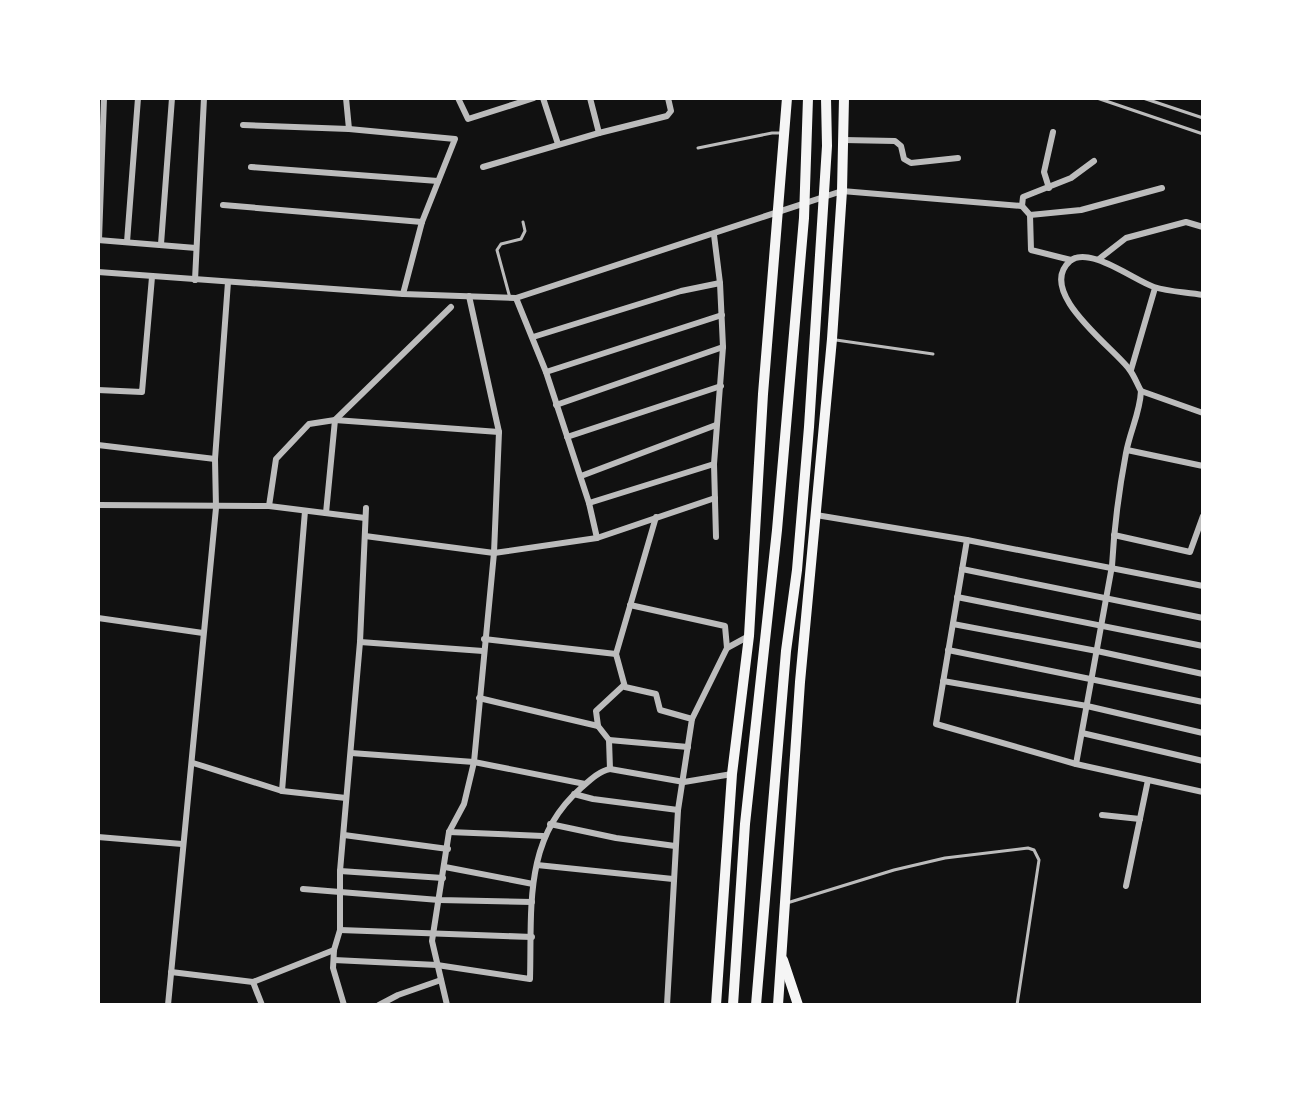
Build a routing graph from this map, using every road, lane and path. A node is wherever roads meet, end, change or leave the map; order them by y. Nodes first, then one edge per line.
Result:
1 (104, 98) edge
2 (138, 98) edge
3 (172, 98) edge
4 (204, 98) edge
5 (346, 98) edge
6 (458, 98) edge
7 (534, 98) edge
8 (543, 98) edge
9 (590, 98) edge
10 (668, 98) edge
11 (787, 98) edge
12 (808, 98) edge
13 (826, 98) edge
14 (844, 98) edge
15 (1097, 98) edge
16 (1143, 98) edge
17 (1203, 118) edge
18 (243, 125) dead end
19 (349, 129) junction
20 (1053, 132) dead end
21 (599, 133) junction
22 (785, 134) junction
23 (1203, 134) edge
24 (844, 140) junction
25 (558, 144) junction
26 (698, 148) dead end
27 (958, 158) dead end
28 (1094, 161) dead end
29 (251, 167) dead end
30 (483, 167) dead end
31 (438, 181) junction
32 (1049, 188) junction
33 (1162, 188) dead end
34 (842, 191) junction
35 (824, 197) junction
36 (805, 203) junction
37 (223, 205) dead end
38 (1022, 206) junction
39 (779, 211) junction
40 (1030, 215) junction
41 (422, 222) junction
42 (523, 222) dead end
43 (1203, 227) edge
44 (714, 235) junction
45 (98, 240) edge
46 (127, 242) junction
47 (161, 244) junction
48 (196, 248) junction
49 (1099, 259) junction
50 (1071, 260) junction
51 (98, 272) edge
52 (152, 277) junction
53 (195, 280) junction
54 (228, 282) junction
55 (720, 283) junction
56 (1155, 288) junction
57 (403, 294) junction
58 (1203, 295) edge
59 (469, 296) junction
60 (513, 298) junction
61 (451, 307) dead end
62 (722, 315) junction
63 (533, 337) junction
64 (832, 339) junction
65 (723, 347) junction
66 (933, 354) dead end
67 (1131, 370) junction
68 (546, 372) junction
69 (721, 386) junction
70 (98, 390) edge
71 (1141, 391) junction
72 (556, 405) junction
73 (1203, 413) edge
74 (335, 420) junction
75 (716, 425) junction
76 (499, 432) junction
77 (567, 437) junction
78 (98, 445) edge
79 (1127, 450) junction
80 (806, 458) junction
81 (215, 459) junction
82 (821, 460) junction
83 (714, 464) junction
84 (1203, 466) edge
85 (581, 476) junction
86 (715, 498) junction
87 (589, 503) junction
88 (98, 505) edge
89 (269, 506) junction
90 (216, 508) junction
91 (366, 508) dead end
92 (305, 511) junction
93 (326, 513) junction
94 (816, 515) junction
95 (1203, 516) edge
96 (656, 517) junction
97 (365, 518) junction
98 (1114, 535) junction
99 (365, 536) junction
100 (716, 537) dead end
101 (597, 538) junction
102 (967, 540) junction
103 (494, 553) junction
104 (1112, 566) junction
105 (962, 569) junction
106 (1203, 586) edge
107 (957, 597) junction
108 (1106, 597) junction
109 (630, 605) junction
110 (98, 618) edge
111 (1203, 618) edge
112 (953, 624) junction
113 (1101, 626) junction
114 (203, 633) junction
115 (749, 636) junction
116 (484, 639) junction
117 (360, 642) junction
118 (1203, 646) edge
119 (727, 648) junction
120 (948, 650) junction
121 (483, 651) junction
122 (1097, 651) junction
123 (616, 654) junction
124 (1203, 674) edge
125 (761, 676) junction
126 (1092, 678) junction
127 (943, 681) junction
128 (624, 685) junction
129 (479, 698) junction
130 (743, 699) junction
131 (1203, 702) edge
132 (1087, 706) junction
133 (692, 719) junction
134 (598, 726) junction
135 (1082, 733) junction
136 (1203, 733) edge
137 (609, 740) junction
138 (688, 747) junction
139 (351, 753) junction
140 (1203, 761) edge
141 (474, 762) junction
142 (193, 763) junction
143 (1076, 764) junction
144 (610, 769) junction
145 (732, 774) junction
146 (1148, 780) junction
147 (684, 782) junction
148 (586, 784) junction
149 (282, 791) junction
150 (1203, 792) edge
151 (574, 794) junction
152 (346, 798) junction
153 (678, 810) junction
154 (1102, 815) dead end
155 (1140, 819) junction
156 (550, 824) junction
157 (449, 832) junction
158 (344, 835) junction
159 (543, 836) junction
160 (98, 837) edge
161 (182, 844) junction
162 (675, 846) junction
163 (448, 849) junction
164 (537, 865) junction
165 (445, 867) junction
166 (340, 871) junction
167 (443, 878) junction
168 (673, 879) junction
169 (533, 884) junction
170 (1126, 886) dead end
171 (303, 889) dead end
172 (340, 893) junction
173 (439, 900) junction
174 (532, 902) junction
175 (785, 903) junction
176 (340, 930) junction
177 (434, 932) junction
178 (532, 937) junction
179 (334, 950) junction
180 (782, 954) junction
181 (334, 960) junction
182 (437, 965) junction
183 (171, 972) junction
184 (441, 980) junction
185 (253, 982) junction
186 (398, 995) junction
187 (168, 1005) edge
188 (262, 1005) edge
189 (344, 1005) edge
190 (379, 1005) edge
191 (402, 1005) edge
192 (447, 1005) edge
193 (667, 1005) edge
194 (716, 1005) edge
195 (733, 1005) edge
196 (756, 1005) edge
197 (778, 1005) edge
198 (798, 1005) edge
199 (1017, 1005) edge

1 - 45 street
2 - 46 street
3 - 47 street
4 - 48 street
5 - 19 street
6 - 7 street
8 - 25 street
9 - 21 street
10 - 21 street
11 - 22 main road
12 - 36 main road
13 - 35 main road
14 - 24 main road
15 - 23 lane
16 - 17 lane
18 - 19 street
19 - 31 street
20 - 32 street
21 - 25 street
22 - 26 lane
22 - 39 main road
24 - 27 street
24 - 34 main road
25 - 30 street
28 - 32 street
29 - 31 street
31 - 41 street
32 - 38 street
33 - 40 street
34 - 35 street
34 - 38 street
34 - 64 main road
35 - 36 street
35 - 80 main road
36 - 39 street
36 - 125 main road
37 - 41 street
38 - 40 street
39 - 44 street
39 - 115 main road
40 - 50 street
41 - 57 street
42 - 60 lane
43 - 49 street
44 - 55 street
44 - 60 street
45 - 46 street
46 - 47 street
47 - 48 street
48 - 53 street
49 - 50 street
49 - 56 street
50 - 67 street
51 - 52 street
52 - 53 street
52 - 70 street
53 - 54 street
54 - 57 street
54 - 81 street
55 - 62 street
55 - 63 street
56 - 58 street
56 - 67 street
57 - 59 street
59 - 60 street
59 - 76 street
60 - 63 street
61 - 74 street
62 - 65 street
62 - 68 street
63 - 68 street
64 - 66 lane
64 - 82 main road
65 - 69 street
65 - 72 street
67 - 71 street
68 - 72 street
69 - 75 street
69 - 77 street
71 - 73 street
71 - 79 street
72 - 77 street
74 - 76 street
74 - 89 street
74 - 93 street
75 - 83 street
75 - 85 street
76 - 103 street
77 - 85 street
78 - 81 street
79 - 84 street
79 - 98 street
80 - 82 main road
80 - 196 main road
81 - 90 street
82 - 94 main road
83 - 86 street
83 - 87 street
85 - 87 street
86 - 96 street
86 - 100 street
87 - 101 street
88 - 90 street
89 - 90 street
89 - 92 street
90 - 114 street
91 - 97 street
92 - 93 street
92 - 149 street
93 - 97 street
94 - 102 street
94 - 175 main road
95 - 98 street
96 - 101 street
96 - 109 street
97 - 99 street
98 - 104 street
99 - 103 street
99 - 117 street
101 - 103 street
102 - 104 street
102 - 105 street
103 - 116 street
104 - 106 street
104 - 108 street
105 - 107 street
105 - 108 street
107 - 112 street
107 - 113 street
108 - 111 street
108 - 113 street
109 - 119 street
109 - 123 street
110 - 114 street
112 - 120 street
112 - 122 street
113 - 118 street
113 - 122 street
114 - 142 street
115 - 119 street
115 - 130 main road
116 - 121 street
116 - 123 street
117 - 121 street
117 - 139 street
119 - 133 street
120 - 126 street
120 - 127 street
121 - 129 street
122 - 124 street
122 - 126 street
123 - 128 street
125 - 130 main road
125 - 195 main road
126 - 131 street
126 - 132 street
127 - 132 street
127 - 143 street
128 - 133 street
128 - 134 street
129 - 134 street
129 - 141 street
130 - 145 main road
132 - 135 street
132 - 136 street
133 - 138 street
134 - 137 street
135 - 140 street
135 - 143 street
137 - 138 street
137 - 144 street
138 - 147 street
139 - 141 street
139 - 152 street
141 - 148 street
141 - 157 street
142 - 149 street
142 - 161 street
143 - 146 street
144 - 147 street
144 - 148 street
145 - 147 street
145 - 194 main road
146 - 150 street
146 - 155 street
147 - 153 street
148 - 151 street
149 - 152 street
151 - 153 street
151 - 156 street
152 - 158 street
153 - 162 street
154 - 155 street
155 - 170 street
156 - 159 street
156 - 162 street
157 - 159 street
157 - 163 street
158 - 163 street
158 - 166 street
159 - 164 street
160 - 161 street
161 - 183 street
162 - 168 street
163 - 165 street
164 - 168 street
164 - 169 street
165 - 167 street
165 - 169 street
166 - 167 street
166 - 172 street
167 - 173 street
168 - 193 street
169 - 174 street
171 - 172 street
172 - 173 street
172 - 176 street
173 - 174 street
173 - 177 street
174 - 178 street
175 - 180 main road
175 - 199 lane
176 - 177 street
176 - 179 street
177 - 178 street
177 - 182 street
178 - 182 street
179 - 181 street
179 - 185 street
180 - 197 main road
180 - 198 main road
181 - 182 street
181 - 189 street
182 - 184 street
183 - 185 street
183 - 187 street
184 - 186 street
184 - 192 street
185 - 188 street
186 - 190 street
186 - 191 street

